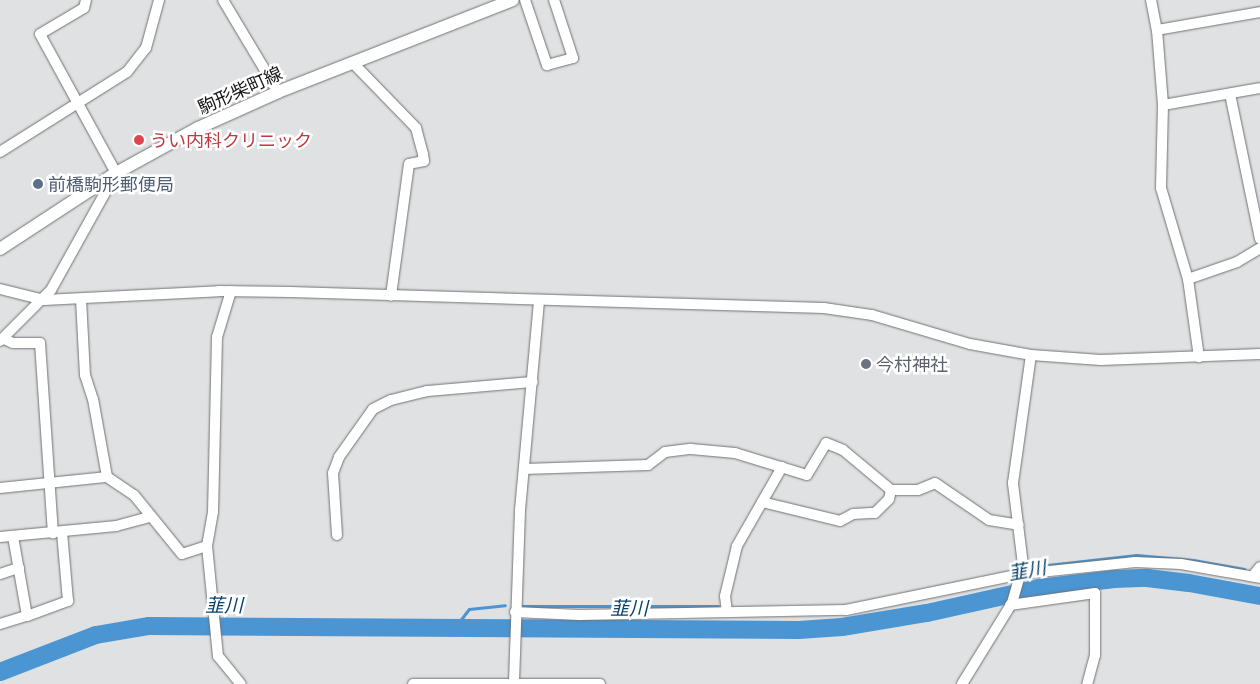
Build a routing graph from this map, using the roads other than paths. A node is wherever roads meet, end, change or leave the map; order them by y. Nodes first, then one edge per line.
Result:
1 (86, 0) edge
2 (158, 0) edge
3 (223, 0) edge
4 (525, 0) edge
5 (554, 0) edge
6 (1150, 0) edge
7 (509, 1) edge
8 (1260, 11) edge
9 (1157, 30) junction
10 (353, 63) junction
11 (1260, 88) edge
12 (278, 92) junction
13 (1230, 94) junction
14 (76, 103) junction
15 (1163, 105) junction
16 (0, 152) edge
17 (116, 173) junction
18 (1260, 239) edge
19 (1260, 248) edge
20 (0, 249) edge
21 (1188, 279) junction
22 (0, 289) edge
23 (231, 291) junction
24 (391, 296) junction
25 (81, 299) junction
26 (44, 300) junction
27 (539, 300) junction
28 (2, 340) edge
29 (1260, 354) edge
30 (1031, 355) junction
31 (1199, 357) junction
32 (533, 382) junction
33 (782, 467) junction
34 (524, 469) junction
35 (107, 477) junction
36 (50, 484) junction
37 (0, 488) edge
38 (891, 490) junction
39 (762, 502) junction
40 (150, 517) junction
41 (1019, 525) junction
42 (57, 534) junction
43 (337, 535) dead end
44 (13, 537) junction
45 (0, 538) edge
46 (207, 546) junction
47 (1260, 567) edge
48 (19, 568) junction
49 (0, 574) edge
50 (1020, 576) junction
51 (1257, 577) edge
52 (1011, 604) junction
53 (727, 612) junction
54 (515, 615) junction
55 (27, 616) junction
56 (0, 624) edge
57 (514, 682) junction
58 (241, 684) edge
59 (413, 684) edge
60 (600, 684) edge
61 (962, 684) edge
62 (1088, 684) edge

1 - 14 street
2 - 14 street
3 - 12 street
4 - 5 street
6 - 9 street
7 - 10 main road, 駒形柴町線
8 - 9 street
9 - 15 street
10 - 12 main road, 駒形柴町線
10 - 24 street
11 - 13 street
12 - 17 main road, 駒形柴町線
13 - 15 street
13 - 18 street
14 - 16 street
14 - 17 street
15 - 21 street
17 - 20 main road, 駒形柴町線
17 - 26 street
19 - 21 street
21 - 31 street
22 - 26 street
23 - 24 street
23 - 25 street
23 - 46 street
24 - 27 street
25 - 26 street
25 - 35 street
26 - 28 street
27 - 30 street
27 - 32 street
28 - 36 street
29 - 31 street
30 - 31 street
30 - 41 street
32 - 34 street
32 - 43 street
33 - 34 street
33 - 38 street
33 - 39 street
34 - 54 street
35 - 36 street
35 - 40 street
36 - 37 street
36 - 42 street
38 - 39 street
38 - 41 street
39 - 53 street
40 - 42 street
40 - 46 street
41 - 50 street
42 - 44 street
42 - 55 street
44 - 45 street
44 - 48 street
46 - 58 street
47 - 51 street
48 - 49 street
48 - 55 street
50 - 51 street
50 - 52 street
50 - 53 street
52 - 61 street
52 - 62 street
53 - 54 street
54 - 57 street
55 - 56 street
57 - 59 street
57 - 60 street

